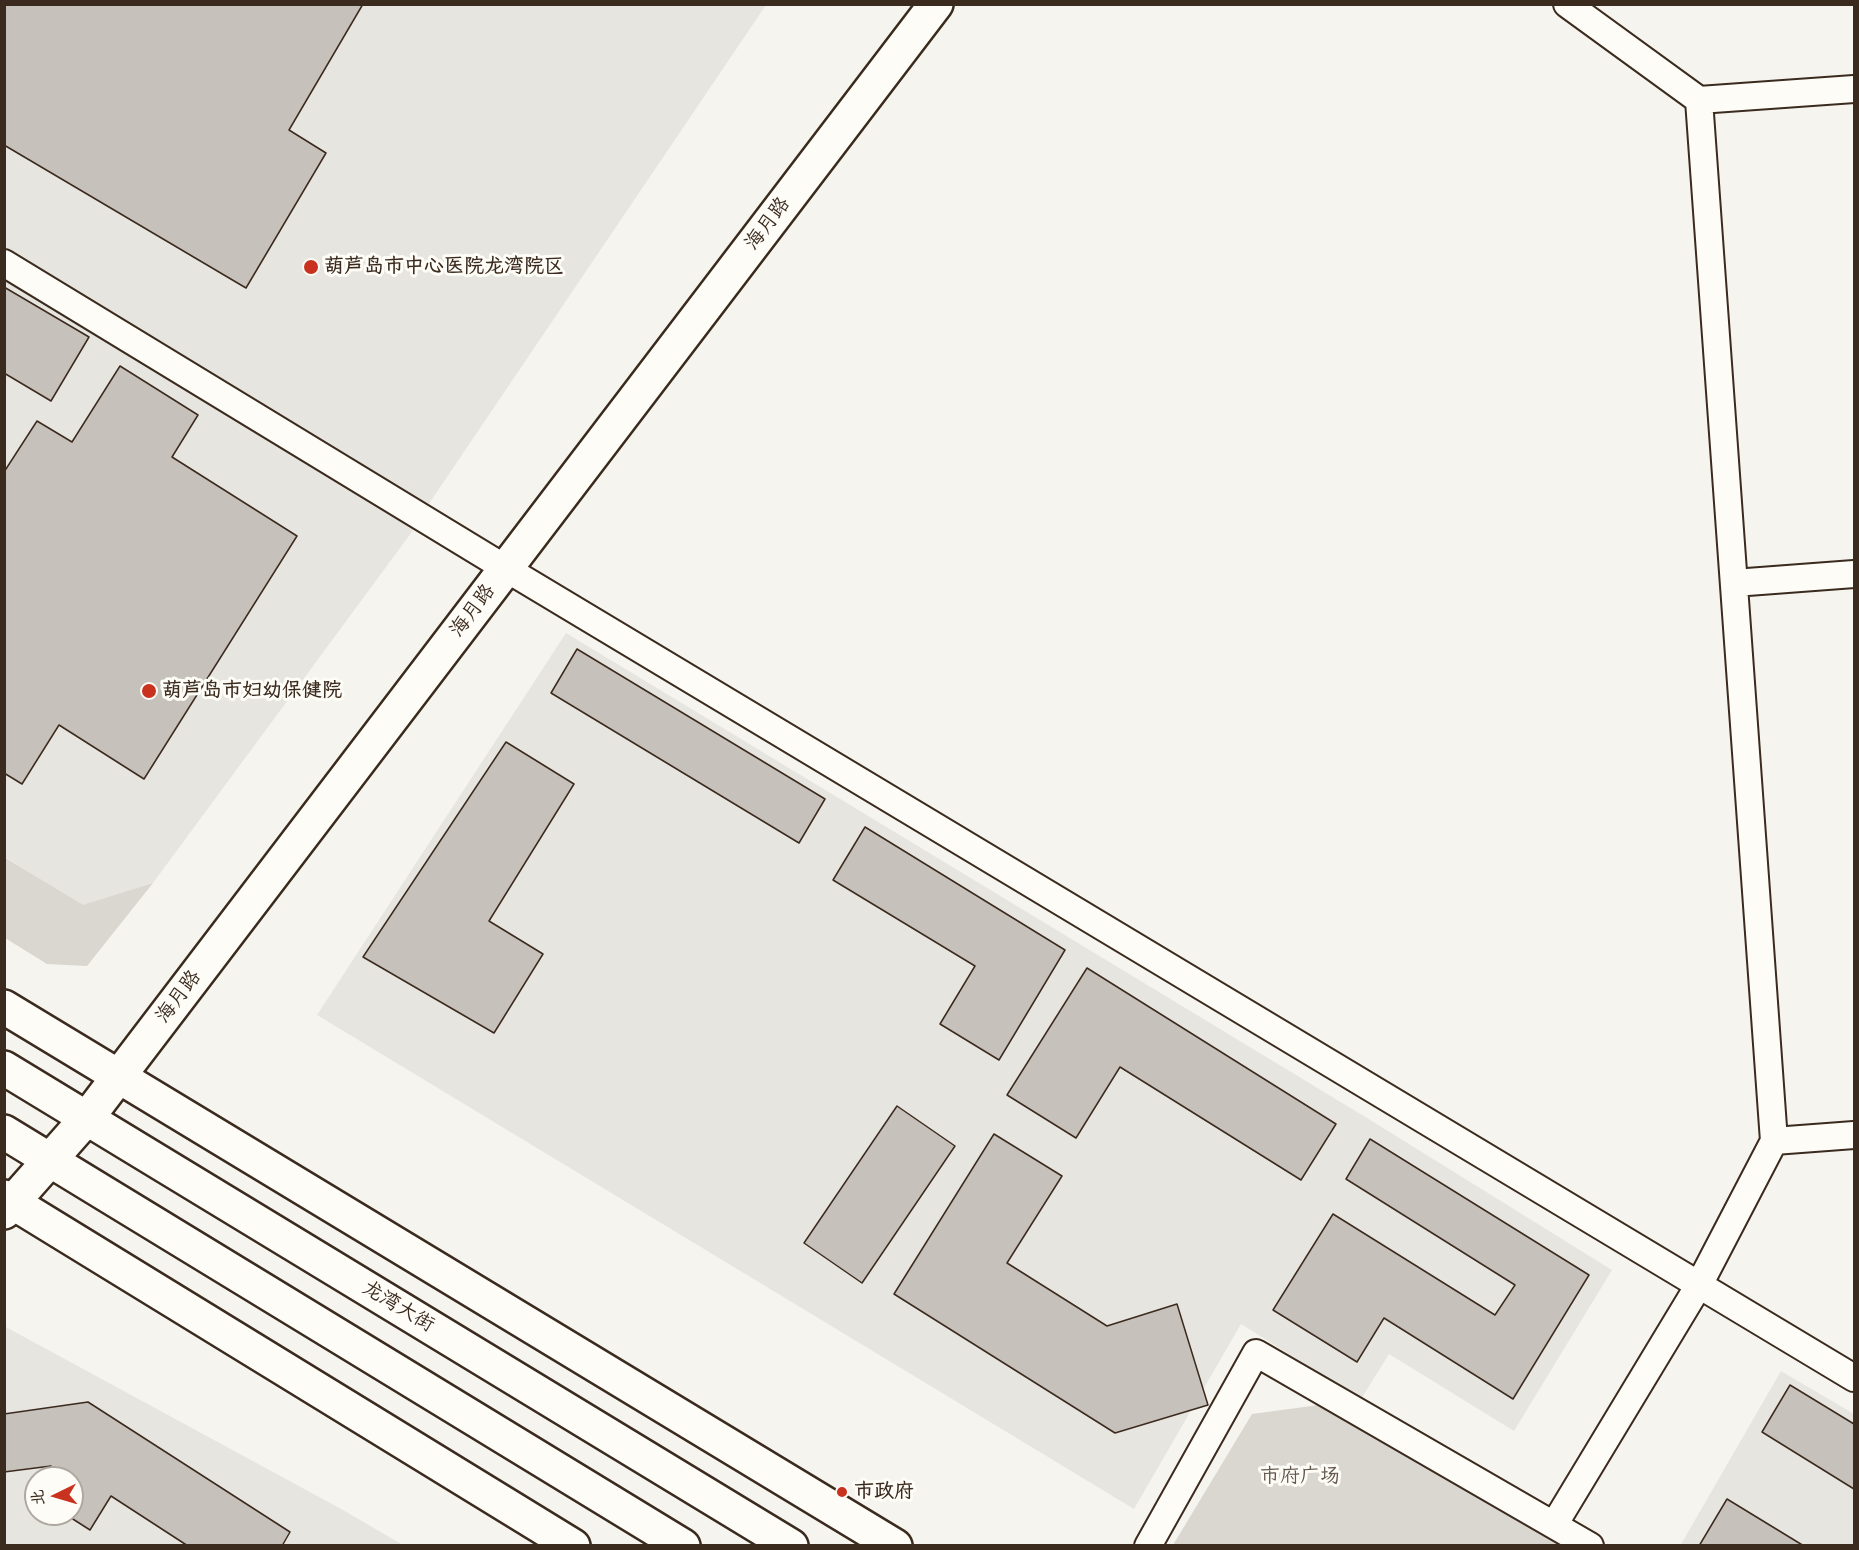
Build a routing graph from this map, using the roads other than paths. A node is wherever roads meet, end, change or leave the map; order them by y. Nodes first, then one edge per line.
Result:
1 (936, 4) edge
2 (1567, 4) edge
3 (1854, 89) edge
4 (1699, 100) junction
5 (4, 263) edge
6 (505, 568) junction
7 (1854, 574) edge
8 (1734, 584) junction
9 (4, 1007) edge
10 (4, 1068) edge
11 (119, 1076) junction
12 (87, 1118) junction
13 (4, 1132) edge
14 (1854, 1135) edge
15 (1773, 1141) junction
16 (51, 1161) junction
17 (8, 1204) edge
18 (1699, 1285) junction
19 (1854, 1378) edge
20 (1554, 1525) junction
21 (573, 1545) edge
22 (683, 1545) edge
23 (791, 1545) edge
24 (895, 1545) edge
25 (1148, 1545) edge
26 (1590, 1545) edge

1 - 6 main road, 海月路
2 - 4 street
3 - 4 street
4 - 8 street
5 - 6 street
6 - 11 main road, 海月路
6 - 18 street
7 - 8 street
8 - 15 street
9 - 11 main road
10 - 12 main road, 龙湾大街
11 - 12 main road, 海月路
11 - 24 main road
12 - 16 main road, 海月路
12 - 23 main road, 龙湾大街
13 - 16 main road
14 - 15 street
15 - 18 street
16 - 17 main road, 海月路
16 - 22 main road
17 - 21 main road
18 - 19 street
18 - 20 street
20 - 25 street
20 - 26 street

